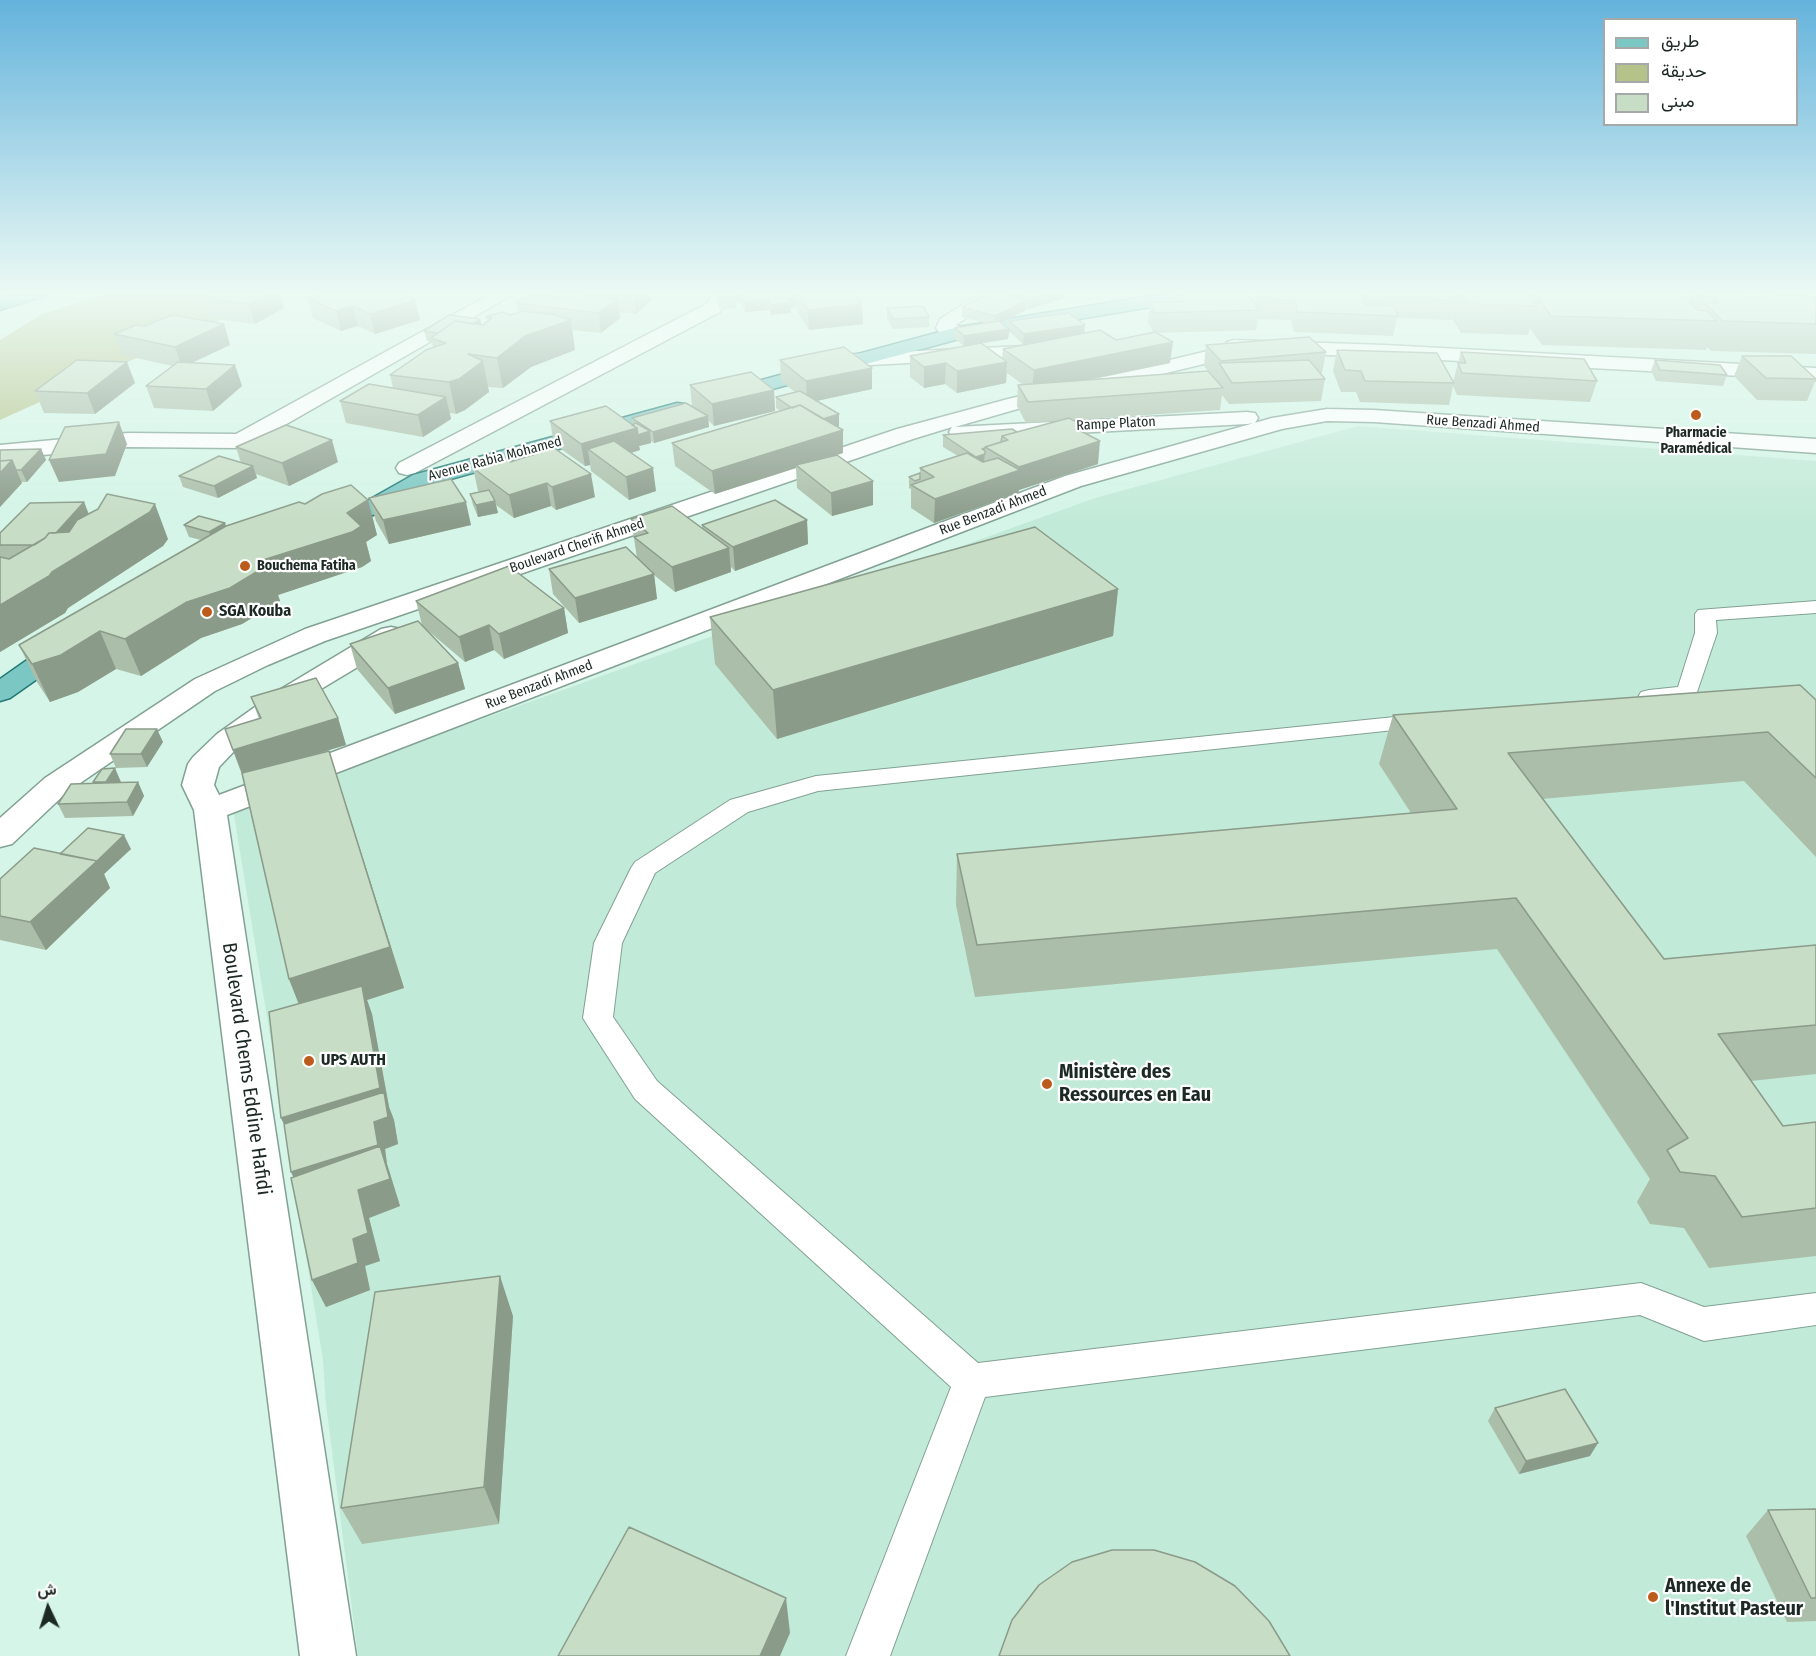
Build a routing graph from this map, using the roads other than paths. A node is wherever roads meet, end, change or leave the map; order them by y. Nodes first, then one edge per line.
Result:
1 (371, 368) edge
2 (598, 368) edge
3 (824, 368) edge
4 (1161, 368) edge
5 (1709, 368) edge
6 (1816, 374) edge
7 (1327, 415) junction
8 (904, 434) junction
9 (1816, 446) edge
10 (0, 452) edge
11 (407, 468) dead end
12 (312, 530) edge
13 (427, 597) junction
14 (1816, 607) edge
15 (82, 637) edge
16 (0, 692) edge
17 (1627, 699) edge
18 (1448, 718) edge
19 (210, 810) junction
20 (0, 836) edge
21 (1816, 1309) edge
22 (972, 1381) junction
23 (328, 1656) edge
24 (868, 1656) edge

1 - 10 street
2 - 11 street
3 - 12 main road, Avenue Rabia Mohamed
4 - 8 street, Boulevard Cherifi Ahmed
5 - 6 street, Boulevard Cherifi Ahmed
7 - 8 street, Rampe Platon
7 - 9 street, Rue Benzadi Ahmed
7 - 19 street, Rue Benzadi Ahmed
8 - 13 street, Boulevard Cherifi Ahmed
13 - 19 street, Boulevard Chems Eddine Hafidi
13 - 20 street, Boulevard Cherifi Ahmed
14 - 17 lane
15 - 16 main road
18 - 22 lane
19 - 23 street, Boulevard Chems Eddine Hafidi
21 - 22 lane
22 - 24 lane

